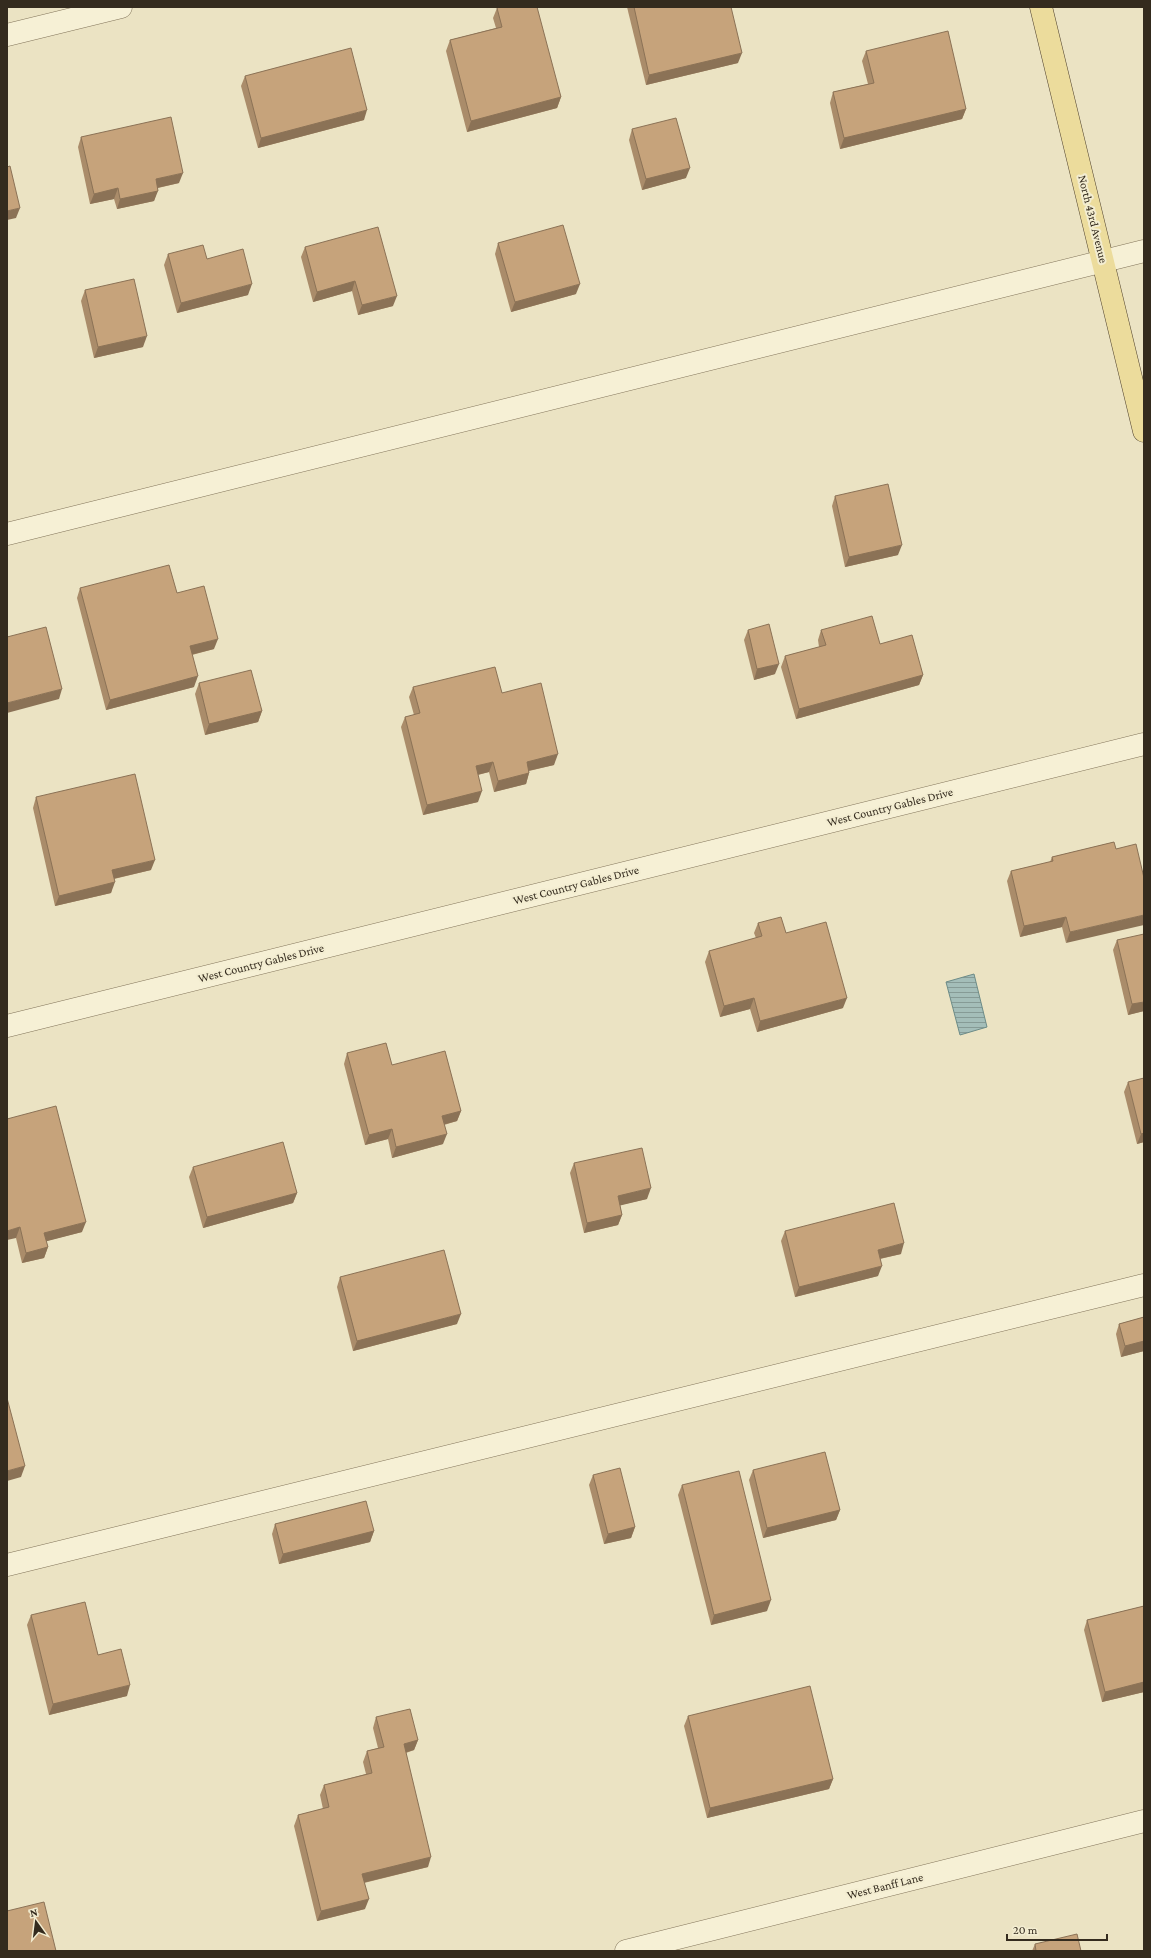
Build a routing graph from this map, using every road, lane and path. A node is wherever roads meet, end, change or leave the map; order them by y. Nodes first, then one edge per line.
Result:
1 (121, 7) edge
2 (1041, 7) edge
3 (7, 35) edge
4 (1144, 251) edge
5 (1103, 261) junction
6 (1144, 431) edge
7 (7, 534) edge
8 (1144, 744) edge
9 (7, 1026) edge
10 (1144, 1285) edge
11 (7, 1565) edge
12 (1144, 1821) edge
13 (626, 1951) edge

1 - 3 street
2 - 5 main road, North 43rd Avenue
4 - 5 street
5 - 6 main road, North 43rd Avenue
5 - 7 street
8 - 9 street, West Country Gables Drive
10 - 11 street
12 - 13 street, West Banff Lane

